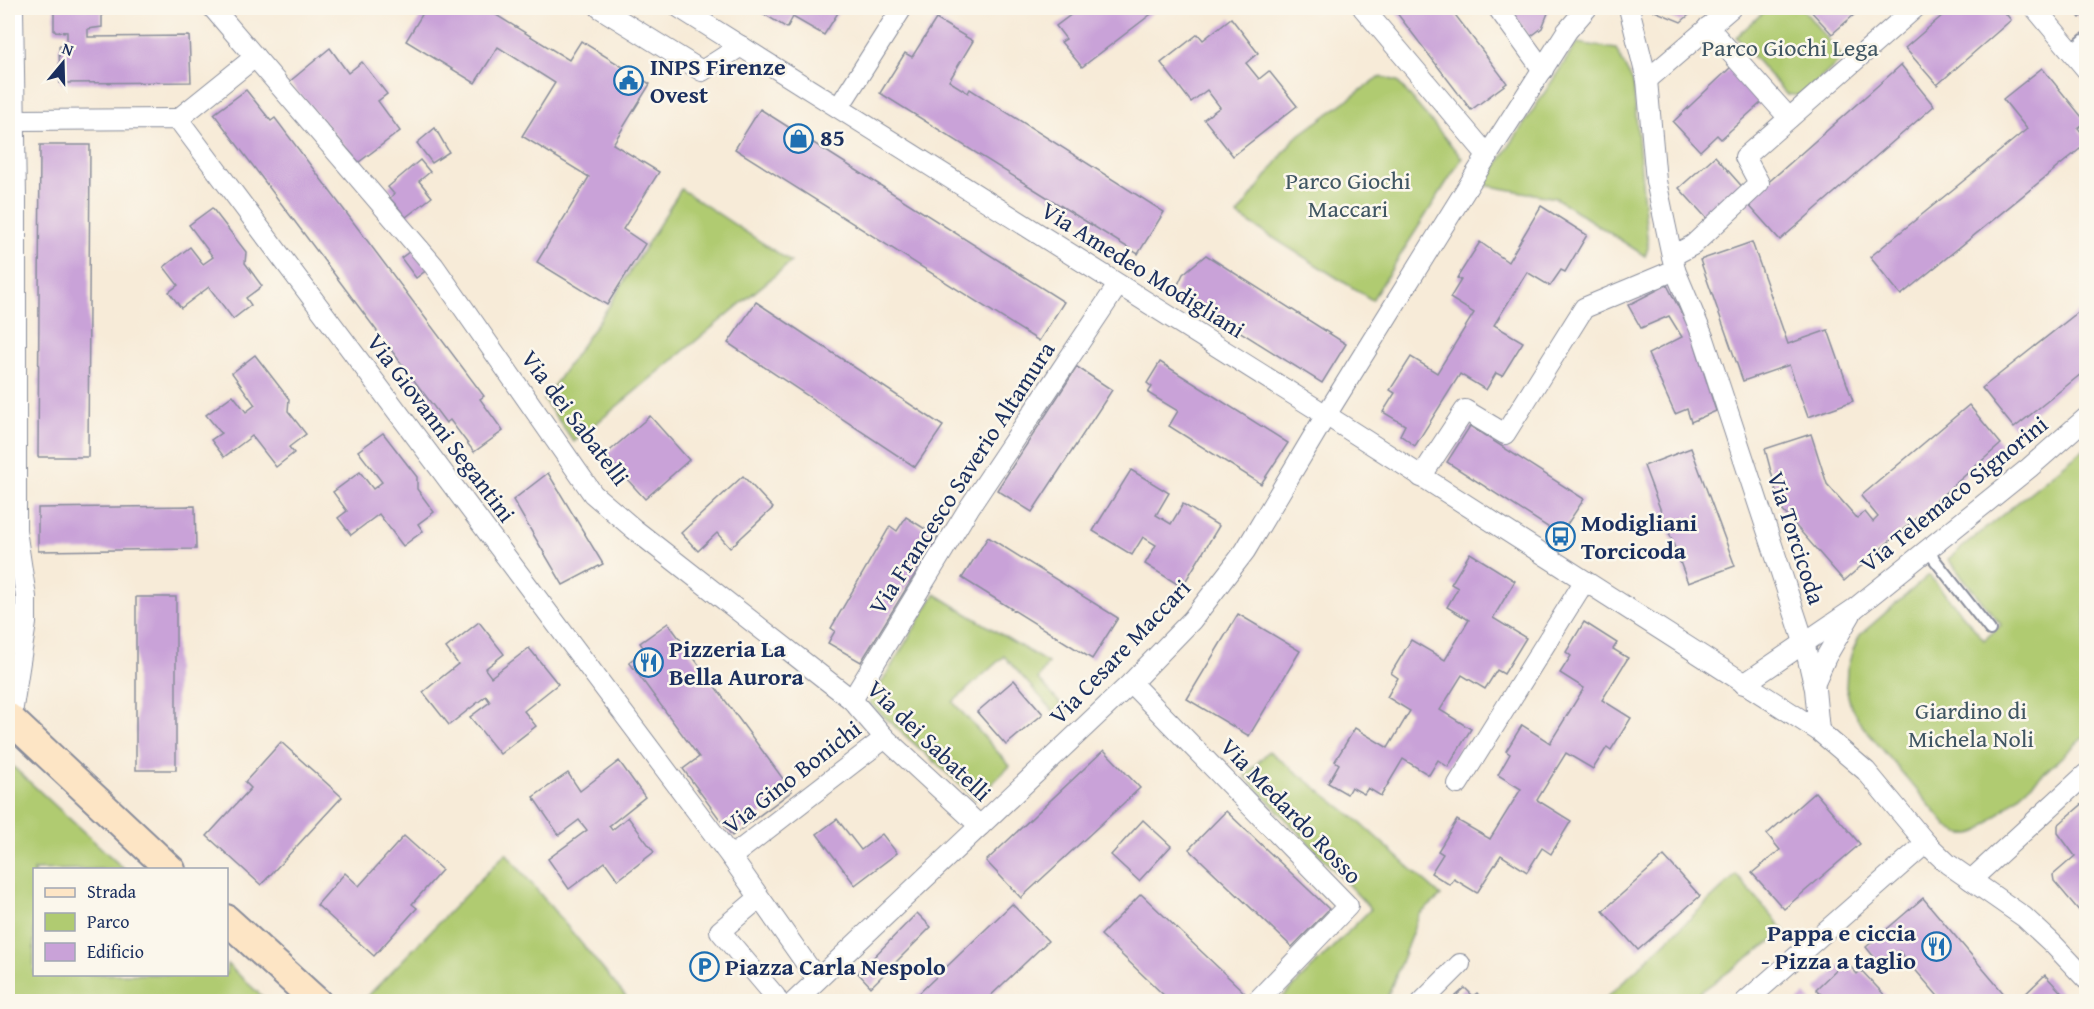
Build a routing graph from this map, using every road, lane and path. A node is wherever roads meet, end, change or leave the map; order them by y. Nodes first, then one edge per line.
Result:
1 (13, 8) edge
2 (213, 8) edge
3 (600, 8) edge
4 (680, 8) edge
5 (902, 8) edge
6 (1363, 8) edge
7 (1498, 8) edge
8 (1587, 8) edge
9 (1629, 8) edge
10 (1731, 8) edge
11 (1916, 8) edge
12 (2035, 8) edge
13 (1708, 27) junction
14 (2086, 38) edge
15 (741, 46) junction
16 (2071, 51) junction
17 (255, 57) junction
18 (2086, 69) edge
19 (1543, 70) junction
20 (1647, 80) junction
21 (839, 107) junction
22 (1789, 118) junction
23 (178, 119) junction
24 (15, 120) junction
25 (1488, 156) junction
26 (1673, 263) junction
27 (1118, 285) junction
28 (10, 343) edge
29 (1326, 415) junction
30 (2086, 418) edge
31 (11, 465) edge
32 (1421, 477) junction
33 (16, 530) junction
34 (1927, 550) junction
35 (8, 573) edge
36 (1584, 582) junction
37 (1854, 609) junction
38 (1990, 630) dead end
39 (1804, 642) junction
40 (1131, 683) junction
41 (1744, 684) junction
42 (1814, 684) junction
43 (852, 700) junction
44 (9, 719) edge
45 (1819, 731) junction
46 (885, 738) junction
47 (2086, 774) edge
48 (1458, 784) dead end
49 (980, 826) junction
50 (1926, 843) junction
51 (731, 857) junction
52 (169, 868) edge
53 (1971, 880) junction
54 (759, 898) junction
55 (228, 921) edge
56 (1460, 964) dead end
57 (817, 979) junction
58 (2086, 979) edge
59 (317, 1002) edge
60 (778, 1002) edge
61 (794, 1002) edge
62 (1256, 1002) edge
63 (1422, 1002) edge
64 (1745, 1002) edge

1 - 24 street
2 - 17 street, Via dei Sabatelli
3 - 15 street
4 - 15 street, Via Amedeo Modigliani
5 - 21 street
6 - 25 street
7 - 19 street
8 - 19 street, Via Cesare Maccari
9 - 20 street, Via Torcicoda
10 - 13 street
11 - 22 street
12 - 16 street
13 - 20 street
13 - 22 street
14 - 16 lane
15 - 21 street, Via Amedeo Modigliani
16 - 18 street
17 - 23 street
17 - 43 street, Via dei Sabatelli
19 - 25 street, Via Cesare Maccari
20 - 26 street, Via Torcicoda
21 - 27 street, Via Amedeo Modigliani
22 - 26 street
23 - 24 street
23 - 51 street, Via Giovanni Segantini
24 - 28 street
25 - 29 street, Via Cesare Maccari
26 - 32 street
26 - 39 street, Via Torcicoda
27 - 29 street, Via Amedeo Modigliani
27 - 43 street, Via Francesco Saverio Altamura
28 - 31 street
29 - 32 street, Via Amedeo Modigliani
29 - 40 street, Via Cesare Maccari
30 - 34 street, Via Telemaco Signorini
31 - 33 street
32 - 36 street, Via Amedeo Modigliani
33 - 35 street
33 - 44 street
34 - 37 street, Via Telemaco Signorini
34 - 38 lane
36 - 41 street, Via Amedeo Modigliani
36 - 48 street
37 - 39 street, Via Telemaco Signorini
37 - 42 street, Via Telemaco Signorini
39 - 41 street, Via Telemaco Signorini
39 - 42 street, Via Torcicoda
40 - 49 street, Via Cesare Maccari
40 - 62 street, Via Medardo Rosso
41 - 45 street, Via Amedeo Modigliani
42 - 45 street, Via Torcicoda
43 - 46 street, Via dei Sabatelli
44 - 52 street
45 - 50 street
46 - 49 street, Via dei Sabatelli
46 - 51 street, Via Gino Bonichi
47 - 53 street
49 - 57 street, Via Cesare Maccari
50 - 53 street
50 - 64 street
51 - 54 street, Via Giovanni Segantini
53 - 58 street
54 - 57 street, Via Giovanni Segantini
54 - 60 street
55 - 59 street
56 - 63 street
57 - 61 street, Via Cesare Maccari

